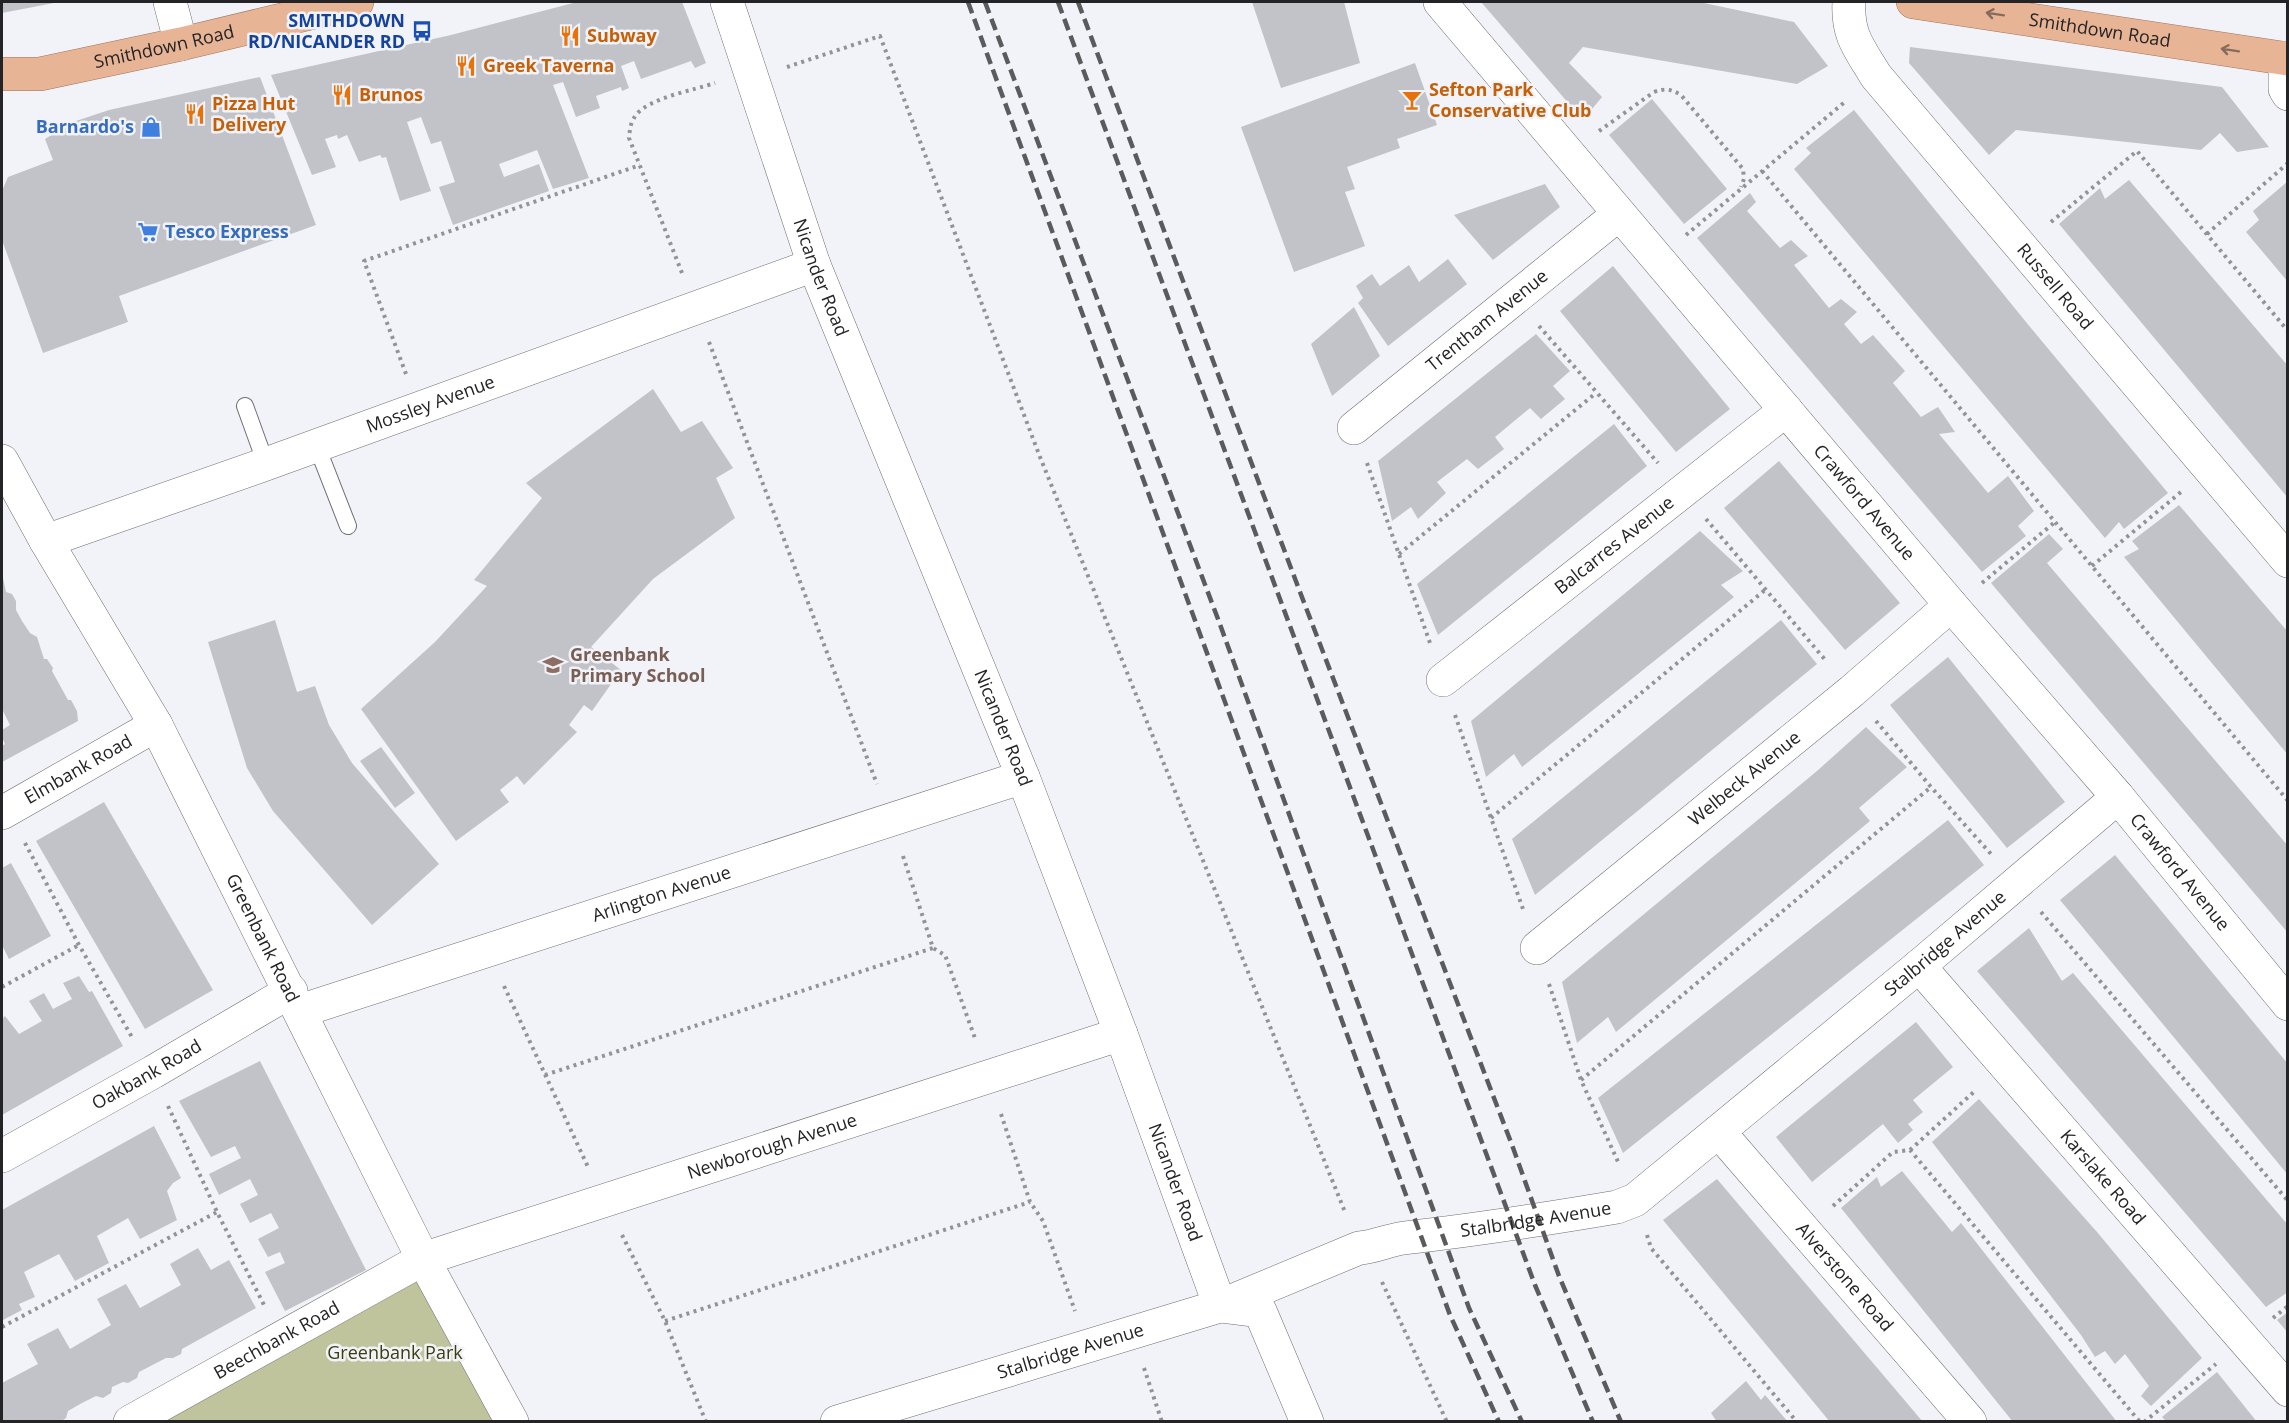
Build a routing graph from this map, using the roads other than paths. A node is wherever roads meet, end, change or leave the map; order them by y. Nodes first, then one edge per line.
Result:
1 (170, 2) edge
2 (357, 2) edge
3 (726, 2) edge
4 (1440, 2) edge
5 (1849, 2) edge
6 (1912, 2) edge
7 (181, 44) junction
8 (2286, 58) edge
9 (2, 74) edge
10 (40, 74) junction
11 (2288, 94) edge
12 (2, 96) edge
13 (1619, 214) junction
14 (814, 265) junction
15 (245, 406) dead end
16 (1786, 410) junction
17 (1354, 428) dead end
18 (316, 444) junction
19 (2, 461) edge
20 (266, 464) junction
21 (348, 526) dead end
22 (46, 541) junction
23 (2288, 561) edge
24 (1953, 606) junction
25 (1443, 680) dead end
26 (156, 725) junction
27 (1023, 777) junction
28 (2118, 797) junction
29 (2, 813) edge
30 (1537, 948) dead end
31 (1919, 966) junction
32 (296, 1001) junction
33 (2288, 1004) edge
34 (1121, 1034) junction
35 (1719, 1132) junction
36 (2, 1156) edge
37 (423, 1259) junction
38 (1220, 1306) junction
39 (2288, 1390) edge
40 (130, 1422) edge
41 (512, 1422) edge
42 (837, 1422) edge
43 (1307, 1422) edge
44 (1970, 1422) edge

1 - 7 street
2 - 7 highway, Smithdown Road
3 - 14 street, Nicander Road
4 - 13 street, Crawford Avenue
5 - 23 street, Russell Road
8 -> 6 highway, Smithdown Road
7 - 10 highway, Smithdown Road
8 - 11 street
9 - 10 highway, Smithdown Road
10 - 12 highway, Smithdown Road
13 - 16 street, Crawford Avenue
13 - 17 street, Trentham Avenue
14 - 18 street, Mossley Avenue
14 - 27 street, Nicander Road
15 - 20 lane
16 - 24 street, Crawford Avenue
16 - 25 street, Balcarres Avenue
18 - 20 street, Mossley Avenue
18 - 21 lane
19 - 22 street, Greenbank Road
20 - 22 street, Mossley Avenue
22 - 26 street, Greenbank Road
24 - 28 street, Crawford Avenue
24 - 30 street, Welbeck Avenue
26 - 29 street, Elmbank Road
26 - 32 street, Greenbank Road
27 - 32 street, Arlington Avenue
27 - 34 street, Nicander Road
28 - 31 street, Stalbridge Avenue
28 - 33 street, Crawford Avenue
31 - 35 street, Stalbridge Avenue
31 - 39 street, Karslake Road
32 - 36 street, Oakbank Road
32 - 37 street, Greenbank Road
34 - 37 street, Newborough Avenue
34 - 38 street, Nicander Road
35 - 38 street, Stalbridge Avenue
35 - 44 street, Alverstone Road
37 - 40 street, Beechbank Road
37 - 41 street, Greenbank Road
38 - 42 street, Stalbridge Avenue
38 - 43 street

